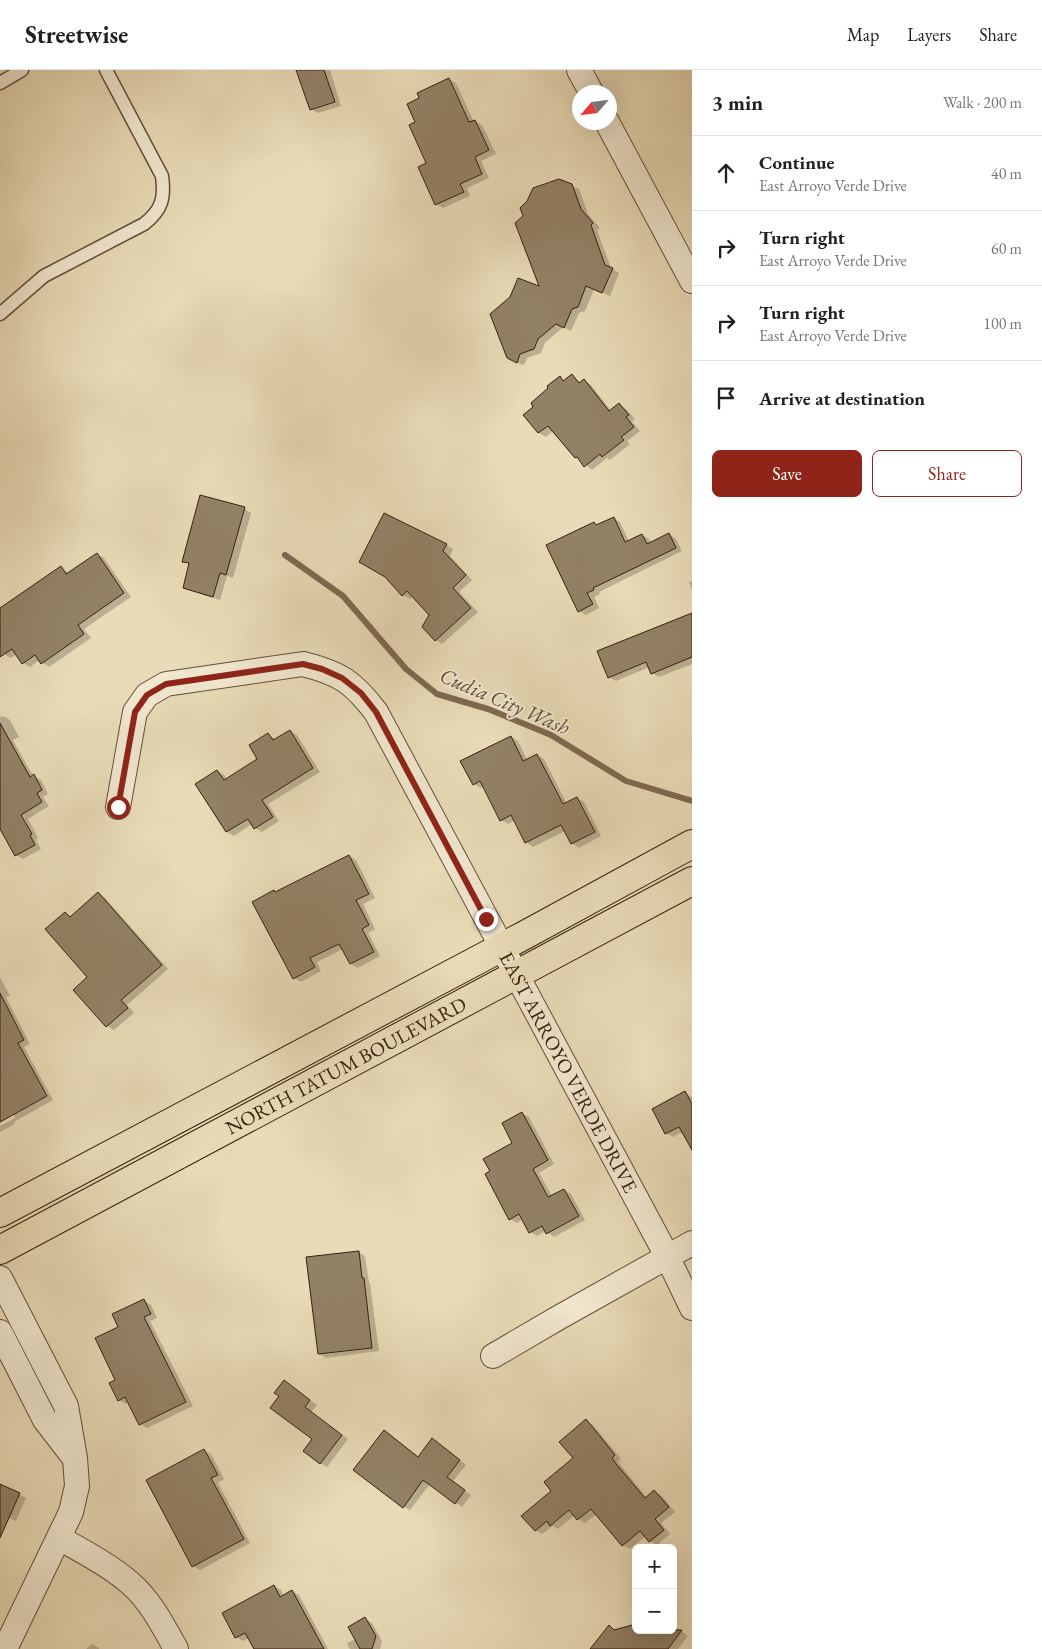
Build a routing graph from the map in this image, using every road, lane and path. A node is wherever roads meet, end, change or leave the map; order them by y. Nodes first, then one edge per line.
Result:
1 (22, 70) edge
2 (106, 70) edge
3 (579, 70) edge
4 (0, 83) edge
5 (587, 85) edge
6 (611, 130) edge
7 (692, 281) edge
8 (0, 314) edge
9 (118, 807) dead end
10 (692, 844) edge
11 (692, 881) edge
12 (501, 948) junction
13 (516, 975) junction
14 (0, 1213) edge
15 (692, 1243) edge
16 (0, 1250) edge
17 (667, 1256) junction
18 (0, 1278) edge
19 (692, 1308) edge
20 (0, 1332) edge
21 (493, 1356) dead end
22 (75, 1458) junction
23 (59, 1538) junction
24 (5, 1649) edge
25 (176, 1649) edge

1 - 4 lane
2 - 8 lane
3 - 5 street
6 - 7 street
9 - 12 street, EAST ARROYO VERDE DRIVE
10 - 12 main road, NORTH TATUM BOULEVARD
11 - 13 main road, NORTH TATUM BOULEVARD
12 - 13 street, EAST ARROYO VERDE DRIVE
12 - 14 main road, NORTH TATUM BOULEVARD
13 - 16 main road, NORTH TATUM BOULEVARD
13 - 17 street, EAST ARROYO VERDE DRIVE
15 - 17 street
17 - 19 street, EAST ARROYO VERDE DRIVE
17 - 21 street
18 - 22 street
20 - 22 street
22 - 23 street
23 - 24 street
23 - 25 street

